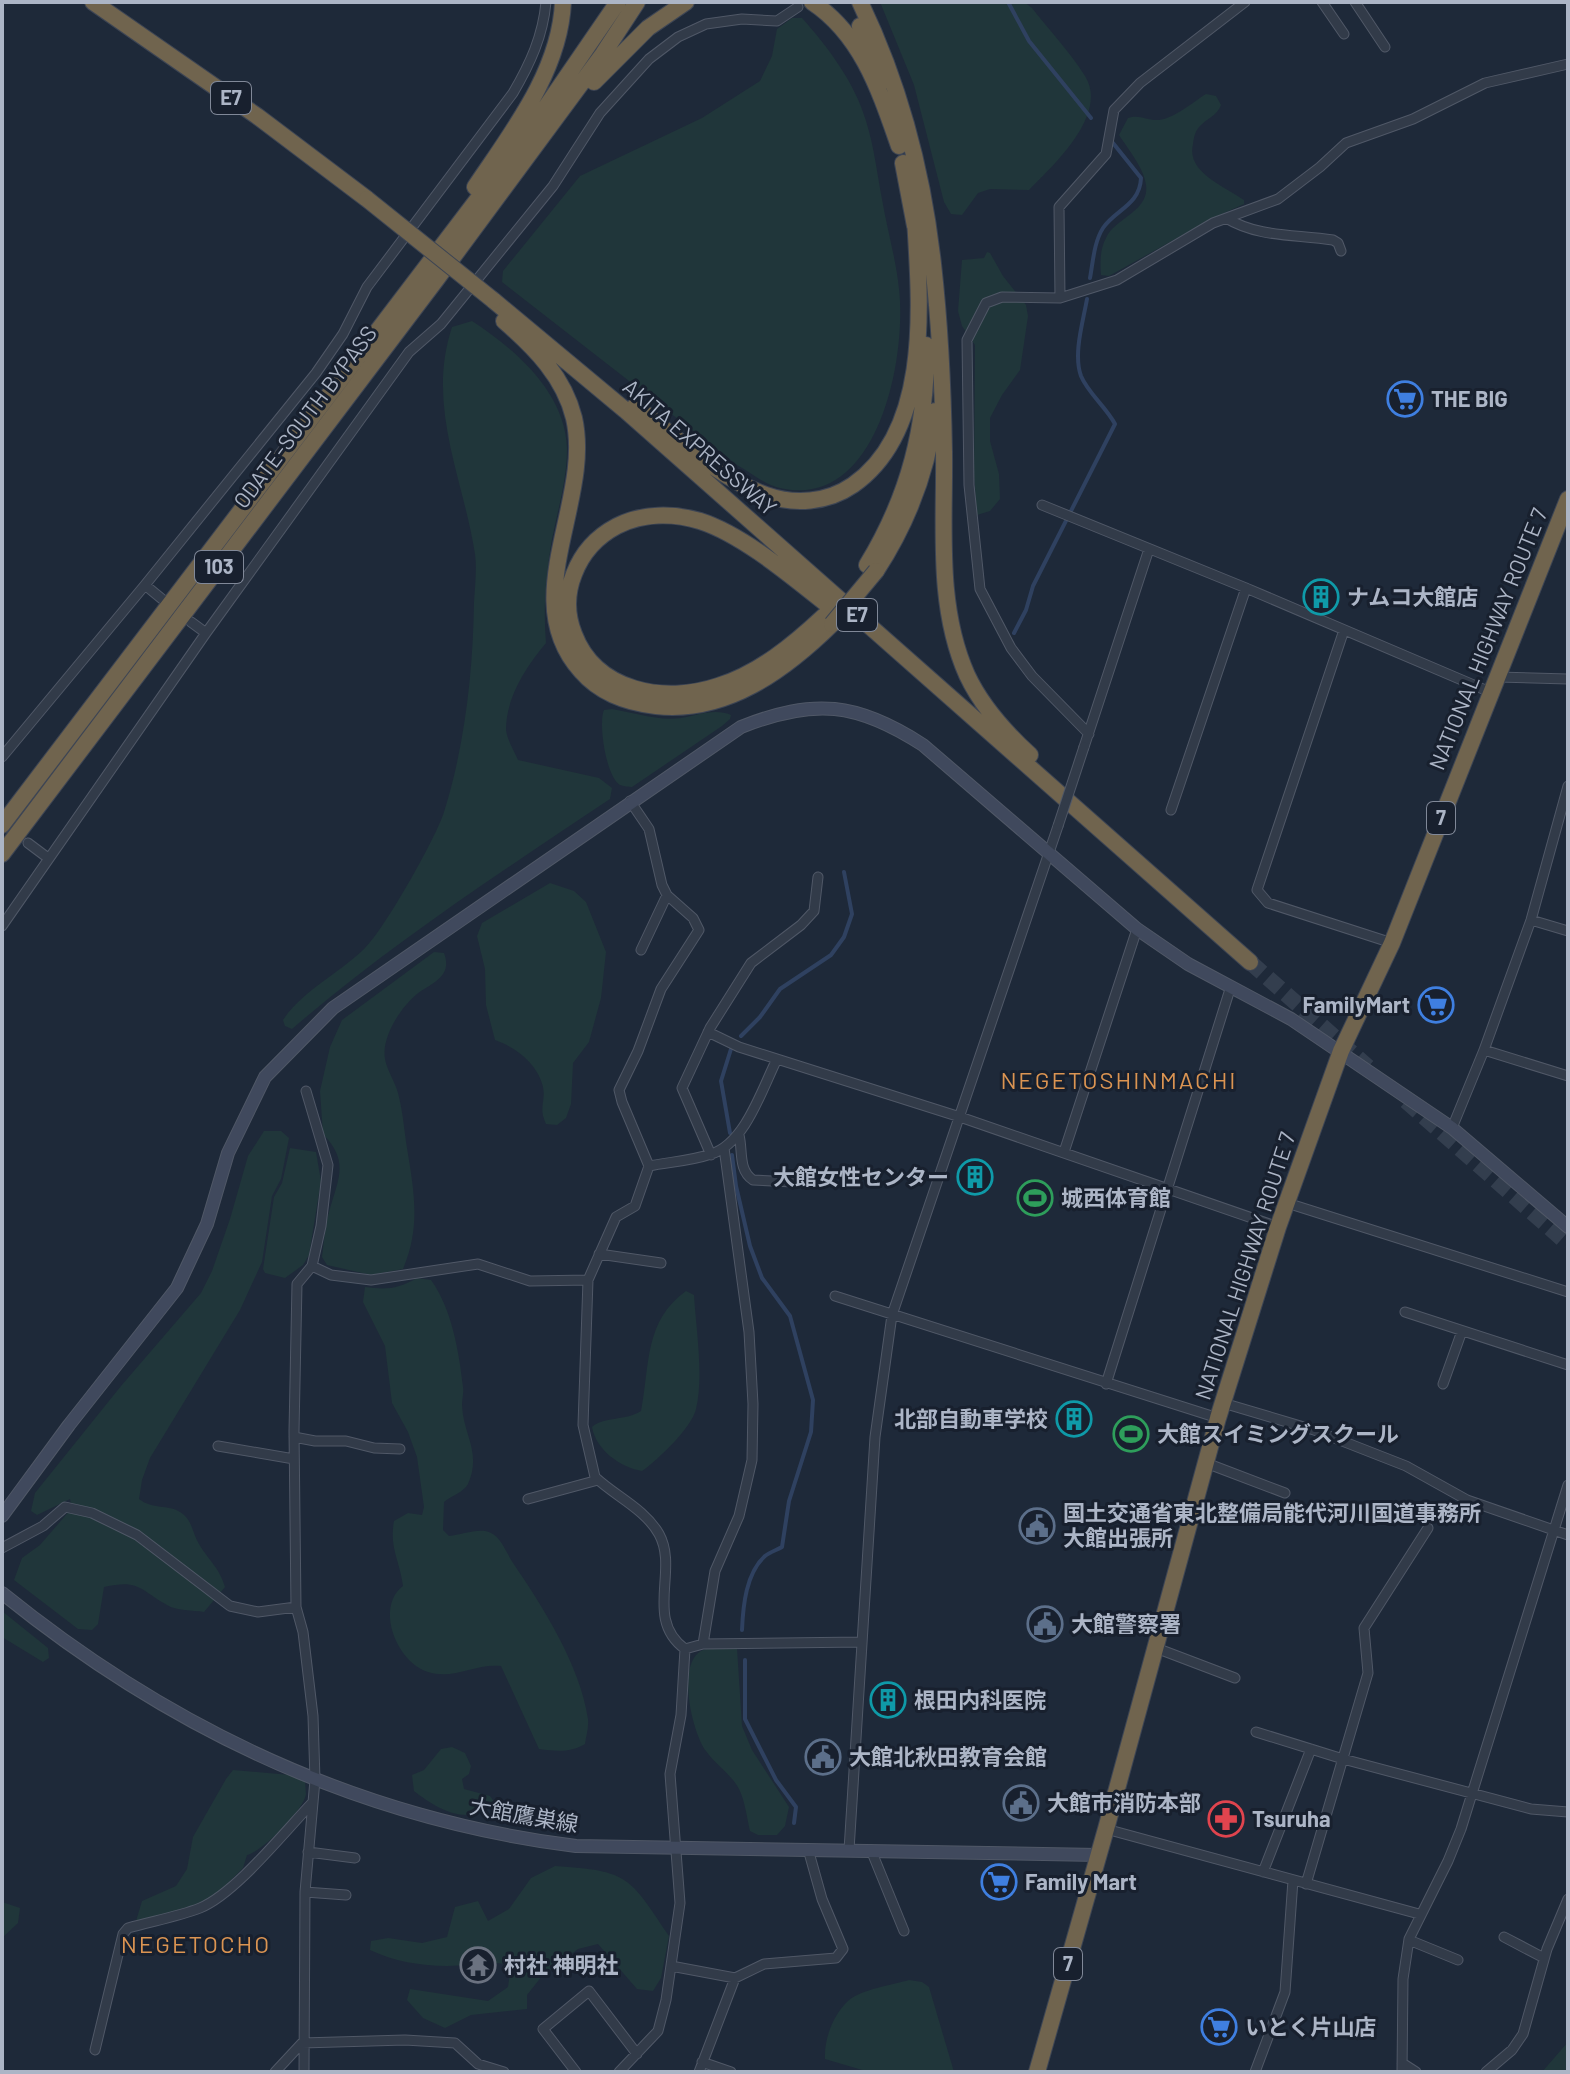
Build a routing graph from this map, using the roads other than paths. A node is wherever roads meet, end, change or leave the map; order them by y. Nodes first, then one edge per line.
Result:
1 (93, 2) edge
2 (546, 2) edge
3 (563, 2) edge
4 (618, 2) edge
5 (637, 2) edge
6 (686, 2) edge
7 (850, 2) edge
8 (862, 2) edge
9 (1245, 2) edge
10 (1322, 2) edge
11 (1355, 2) edge
12 (805, 4) edge
13 (1344, 34) dead end
14 (1385, 47) dead end
15 (1568, 64) edge
16 (899, 146) junction
17 (1226, 218) junction
18 (915, 219) junction
19 (1341, 251) dead end
20 (436, 280) junction
21 (1060, 298) junction
22 (490, 303) junction
23 (382, 324) junction
24 (531, 330) junction
25 (938, 338) junction
26 (1568, 499) edge
27 (1042, 505) dead end
28 (1149, 549) junction
29 (872, 568) junction
30 (145, 585) junction
31 (1246, 588) junction
32 (162, 599) dead end
33 (828, 620) junction
34 (191, 622) dead end
35 (1344, 630) junction
36 (206, 633) junction
37 (1568, 679) edge
38 (1494, 684) junction
39 (951, 699) junction
40 (1089, 734) junction
41 (2, 757) edge
42 (1568, 788) edge
43 (630, 801) junction
44 (1171, 810) dead end
45 (2, 825) edge
46 (28, 843) dead end
47 (2, 854) edge
48 (1050, 856) junction
49 (48, 858) junction
50 (818, 877) dead end
51 (667, 895) junction
52 (1182, 902) junction
53 (1531, 920) junction
54 (2, 926) edge
55 (1137, 929) junction
56 (1568, 931) edge
57 (1392, 943) junction
58 (641, 950) dead end
59 (1250, 962) tunnel mouth
60 (1231, 986) junction
61 (708, 1032) junction
62 (1484, 1050) junction
63 (1341, 1051) junction
64 (777, 1059) junction
65 (1568, 1076) edge
66 (306, 1091) dead end
67 (960, 1117) junction
68 (1452, 1128) junction
69 (739, 1135) junction
70 (724, 1148) junction
71 (1064, 1152) junction
72 (711, 1155) junction
73 (649, 1166) junction
74 (814, 1183) dead end
75 (1166, 1189) junction
76 (1287, 1203) junction
77 (1278, 1227) junction
78 (1568, 1227) edge
79 (599, 1254) junction
80 (661, 1263) dead end
81 (312, 1266) junction
82 (588, 1280) junction
83 (1568, 1292) edge
84 (835, 1296) dead end
85 (1405, 1312) dead end
86 (892, 1315) junction
87 (1462, 1331) junction
88 (1568, 1365) edge
89 (1106, 1384) junction
90 (1443, 1384) dead end
91 (1221, 1411) junction
92 (294, 1437) junction
93 (218, 1446) dead end
94 (400, 1449) dead end
95 (294, 1459) junction
96 (1206, 1463) junction
97 (598, 1480) junction
98 (1568, 1485) edge
99 (1285, 1493) dead end
100 (528, 1499) dead end
101 (2, 1516) edge
102 (1428, 1528) dead end
103 (1554, 1531) junction
104 (1568, 1535) edge
105 (2, 1548) edge
106 (2, 1593) edge
107 (296, 1607) junction
108 (861, 1642) junction
109 (703, 1644) junction
110 (1156, 1648) junction
111 (685, 1649) junction
112 (1235, 1678) dead end
113 (1256, 1732) dead end
114 (1311, 1749) junction
115 (1343, 1759) junction
116 (315, 1780) junction
117 (1472, 1793) junction
118 (313, 1802) junction
119 (1568, 1812) edge
120 (1106, 1829) junction
121 (676, 1847) junction
122 (808, 1849) junction
123 (849, 1850) junction
124 (871, 1850) junction
125 (308, 1852) junction
126 (1098, 1855) junction
127 (355, 1858) dead end
128 (1263, 1872) junction
129 (1293, 1880) junction
130 (1306, 1884) junction
131 (305, 1892) junction
132 (346, 1895) dead end
133 (1568, 1899) edge
134 (1419, 1914) junction
135 (1564, 1917) edge
136 (904, 1931) dead end
137 (1504, 1937) dead end
138 (1409, 1940) junction
139 (1544, 1958) junction
140 (1458, 1960) dead end
141 (671, 1966) junction
142 (735, 1978) junction
143 (302, 2043) junction
144 (95, 2050) dead end
145 (637, 2054) junction
146 (700, 2067) edge
147 (1402, 2067) edge
148 (275, 2072) edge
149 (304, 2072) edge
150 (504, 2072) edge
151 (576, 2072) edge
152 (619, 2072) edge
153 (731, 2072) edge
154 (1037, 2072) edge
155 (1255, 2072) edge
156 (1416, 2072) edge
157 (1486, 2072) edge

1 - 22 highway, AKITA EXPRESSWAY / E7, bridge
2 - 30 street
3 - 23 highway
4 - 23 highway, ODATE-SOUTH BYPASS / 103
5 - 20 highway, ODATE-SOUTH BYPASS / 103
6 - 20 highway
7 - 16 highway
8 - 25 highway
9 - 21 street
10 - 13 street
11 - 14 street
12 - 16 highway
12 - 36 street
15 - 17 street
16 - 18 highway
17 - 19 street
17 - 21 street
18 - 24 highway
18 - 29 highway
20 - 47 highway, ODATE-SOUTH BYPASS / 103
21 - 40 street
22 - 24 highway, AKITA EXPRESSWAY / E7
22 - 33 highway
23 - 45 highway, ODATE-SOUTH BYPASS / 103
24 - 39 highway, AKITA EXPRESSWAY / E7
25 - 29 highway
25 - 52 highway
26 - 38 highway, NATIONAL HIGHWAY ROUTE 7 / 7
27 - 28 street
28 - 31 street
28 - 40 street
29 - 33 highway
30 - 32 street
30 - 41 street
31 - 35 street
31 - 44 street
33 - 39 highway
34 - 36 street
35 - 38 street
35 - 57 street
36 - 49 street
37 - 38 street
38 - 57 highway, NATIONAL HIGHWAY ROUTE 7 / 7
39 - 52 highway, AKITA EXPRESSWAY / E7
40 - 48 street, bridge
42 - 53 street
43 - 48 street
43 - 51 street
43 - 101 street
46 - 49 street
48 - 55 street
48 - 67 street
49 - 54 street
50 - 61 street
51 - 58 street
51 - 73 street
52 - 59 highway, AKITA EXPRESSWAY / E7
53 - 56 street
53 - 62 street
55 - 60 street
55 - 71 street
57 - 63 highway, NATIONAL HIGHWAY ROUTE 7 / 7
60 - 63 street
60 - 75 street
61 - 64 street
61 - 72 street
62 - 65 street
62 - 68 street
63 - 68 street
63 - 76 highway, NATIONAL HIGHWAY ROUTE 7 / 7
64 - 67 street
64 - 69 street
66 - 81 street
67 - 71 street
67 - 86 street
68 - 78 street
69 - 70 street
69 - 74 street
70 - 72 street
70 - 109 street
71 - 75 street
72 - 73 street
73 - 79 street
75 - 77 street
75 - 89 street
76 - 77 highway, NATIONAL HIGHWAY ROUTE 7 / 7
76 - 83 street
77 - 91 highway, NATIONAL HIGHWAY ROUTE 7 / 7
79 - 80 street
79 - 82 street
81 - 82 street
81 - 92 street
82 - 97 street
84 - 86 street
85 - 87 street
86 - 89 street
86 - 108 street
87 - 88 street
87 - 90 street
89 - 91 street
91 - 96 highway, NATIONAL HIGHWAY ROUTE 7 / 7
91 - 103 street
92 - 94 street
92 - 95 street
93 - 95 street
95 - 107 street
96 - 99 street
96 - 110 highway, NATIONAL HIGHWAY ROUTE 7 / 7
97 - 100 street
97 - 111 street
98 - 103 street
102 - 115 street
103 - 104 street
103 - 117 street
105 - 107 street
106 - 116 street, 大館鷹巣線
107 - 116 street
108 - 109 street
108 - 123 street
109 - 111 street
110 - 112 street
110 - 120 highway, NATIONAL HIGHWAY ROUTE 7 / 7
111 - 121 street
113 - 114 street
114 - 115 street
114 - 128 street
115 - 117 street
115 - 130 street
116 - 118 street
116 - 121 street, 大館鷹巣線
117 - 119 street
117 - 134 street
118 - 125 street
118 - 144 street
120 - 126 highway, NATIONAL HIGHWAY ROUTE 7 / 7
120 - 128 street
121 - 122 street, 大館鷹巣線
121 - 141 street
122 - 123 street, 大館鷹巣線
122 - 142 street
123 - 124 street, 大館鷹巣線
124 - 126 street, 大館鷹巣線
124 - 136 street
125 - 127 street
125 - 131 street
126 - 154 highway, NATIONAL HIGHWAY ROUTE 7 / 7
128 - 129 street
129 - 130 street
129 - 155 street
130 - 134 street
131 - 132 street
131 - 143 street
133 - 135 street
134 - 138 street
135 - 139 street
137 - 139 street
138 - 140 street
138 - 147 street
139 - 157 street
141 - 142 street
141 - 145 street
142 - 146 street
143 - 148 street
143 - 149 street
143 - 150 street
145 - 151 street
145 - 152 street
146 - 153 street
147 - 156 street

